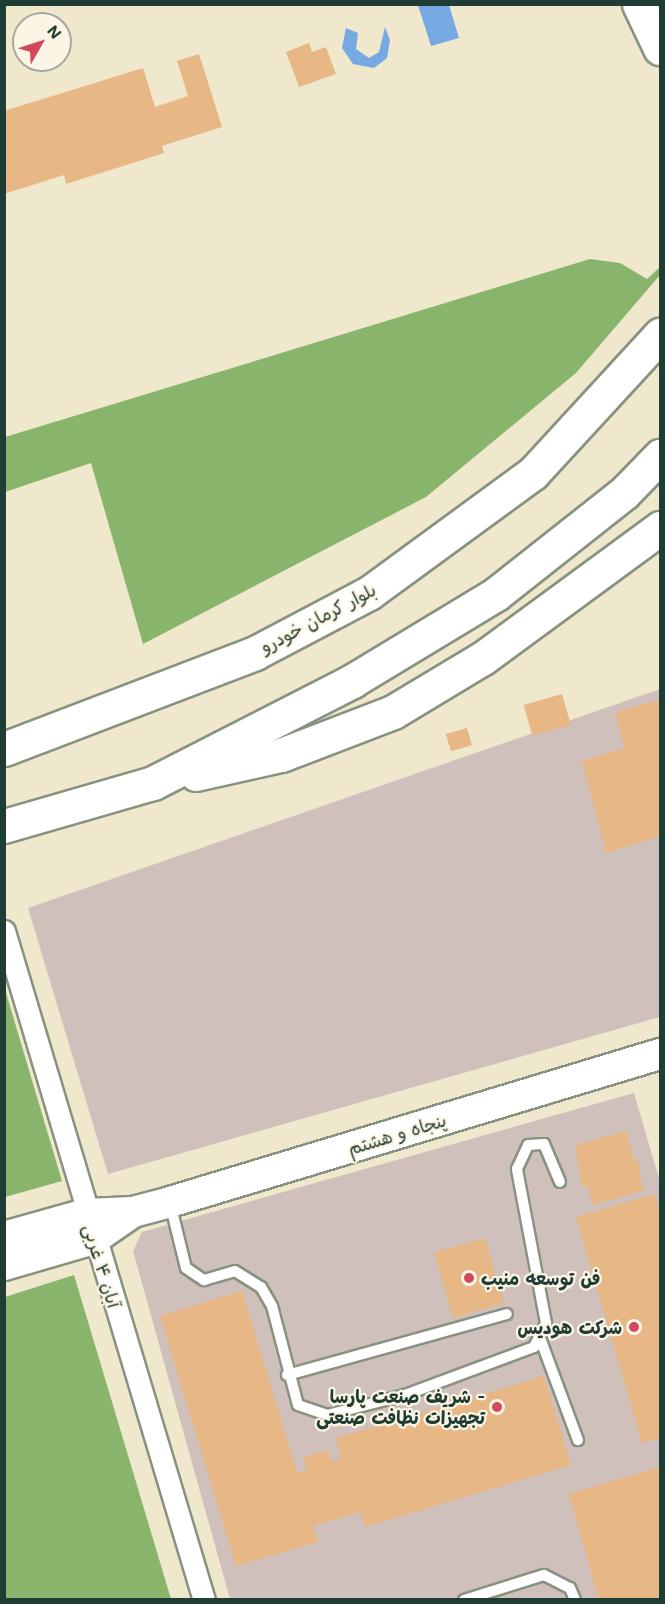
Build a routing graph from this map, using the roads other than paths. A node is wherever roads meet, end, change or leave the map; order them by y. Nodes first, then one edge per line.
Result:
1 (639, 4) edge
2 (660, 48) edge
3 (660, 335) edge
4 (660, 456) edge
5 (660, 528) edge
6 (4, 749) edge
7 (153, 783) junction
8 (4, 826) edge
9 (4, 931) edge
10 (660, 1054) edge
11 (560, 1182) dead end
12 (170, 1202) junction
13 (90, 1226) junction
14 (4, 1237) edge
15 (4, 1265) edge
16 (507, 1314) dead end
17 (540, 1338) junction
18 (287, 1375) junction
19 (578, 1440) dead end
20 (204, 1599) edge
21 (464, 1599) edge
22 (575, 1599) edge

1 - 2 main road
3 - 6 main road, بلوار کرمان خودرو
4 - 7 main road
5 - 7 main road
7 - 8 main road
9 - 13 street, آبان ۴ غربی
10 - 12 street, پنجاه و هشتم
11 - 17 lane
12 - 13 street, پنجاه و هشتم
12 - 18 lane
13 - 14 street, پنجاه و هشتم
13 - 15 street, پنجاه و هشتم
13 - 20 street, آبان ۴ غربی
16 - 18 lane
17 - 18 lane
17 - 19 lane
21 - 22 lane

